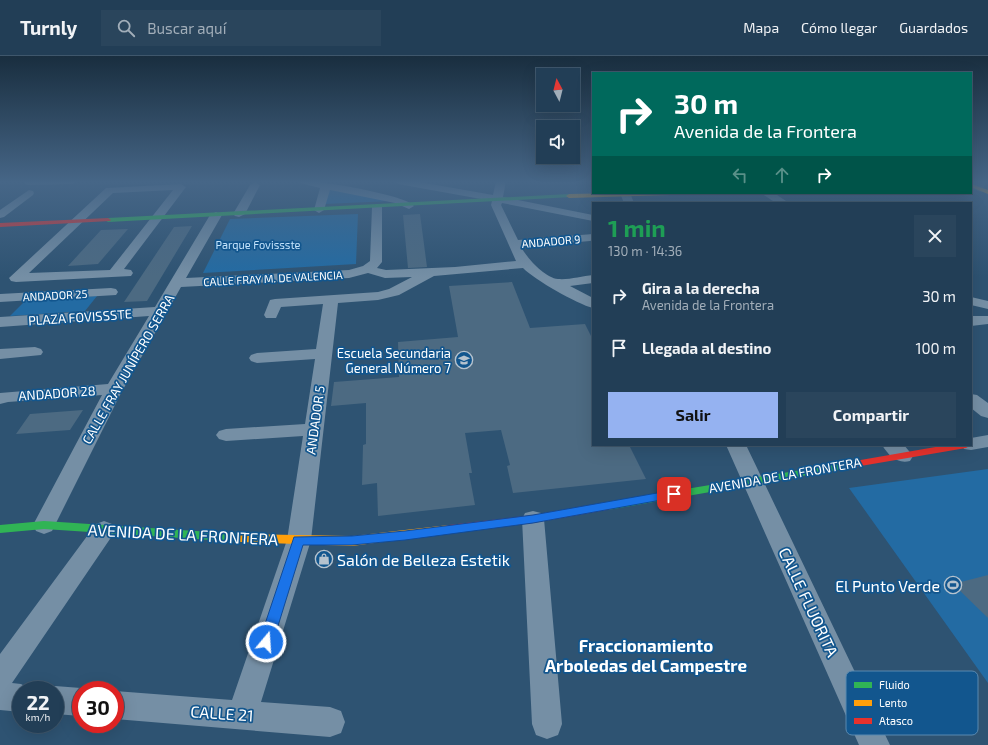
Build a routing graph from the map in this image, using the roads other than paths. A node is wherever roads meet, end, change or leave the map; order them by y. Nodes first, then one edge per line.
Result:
1 (85, 213) edge
2 (160, 213) edge
3 (256, 213) edge
4 (377, 213) edge
5 (500, 213) edge
6 (569, 213) edge
7 (239, 214) joint
8 (216, 215) junction
9 (156, 218) junction
10 (592, 218) edge
11 (76, 222) junction
12 (0, 225) edge
13 (552, 228) dead end
14 (592, 237) edge
15 (513, 244) junction
16 (525, 264) junction
17 (368, 269) junction
18 (430, 272) junction
19 (114, 273) junction
20 (592, 279) edge
21 (177, 283) junction
22 (554, 284) junction
23 (111, 292) junction
24 (20, 297) junction
25 (0, 298) edge
26 (331, 299) junction
27 (972, 301) edge
28 (592, 303) edge
29 (988, 305) edge
30 (161, 311) junction
31 (0, 312) edge
32 (95, 315) junction
33 (271, 315) dead end
34 (978, 321) edge
35 (0, 322) edge
36 (988, 329) edge
37 (35, 352) dead end
38 (324, 353) junction
39 (0, 354) edge
40 (257, 358) dead end
41 (114, 389) junction
42 (0, 399) edge
43 (972, 400) edge
44 (988, 412) edge
45 (314, 428) junction
46 (226, 435) dead end
47 (988, 441) edge
48 (972, 444) edge
49 (736, 446) edge
50 (952, 446) edge
51 (898, 450) edge
52 (753, 481) junction
53 (533, 519) junction
54 (44, 525) junction
55 (0, 529) edge
56 (104, 530) junction
57 (299, 540) junction
58 (0, 677) edge
59 (846, 682) edge
60 (0, 696) edge
61 (12, 697) edge
62 (124, 706) edge
63 (242, 715) junction
64 (330, 722) dead end
65 (548, 724) dead end
66 (870, 735) edge
67 (875, 745) edge

1 - 11 street
2 - 9 street
3 - 7 street
4 - 17 street
5 - 15 street
6 - 10 street
7 - 8 street
8 - 9 street
8 - 21 street, CALLE FRAY JUNÍPERO SERRA
9 - 11 street
9 - 19 street
11 - 12 street
11 - 19 street
13 - 14 street
14 - 15 street, ANDADOR 9
15 - 16 street
16 - 18 street
16 - 22 street
17 - 18 street
17 - 21 street, CALLE FRAY M. DE VALENCIA
18 - 26 street
19 - 23 street
20 - 22 street
21 - 30 street, CALLE FRAY JUNÍPERO SERRA
22 - 28 street
23 - 24 street, ANDADOR 25
23 - 32 street
24 - 25 street, ANDADOR 25
24 - 31 street
26 - 33 street
26 - 38 street, ANDADOR 5
27 - 29 street
30 - 32 street, PLAZA FOVISSSTE
30 - 41 street, CALLE FRAY JUNÍPERO SERRA
32 - 35 street, PLAZA FOVISSSTE
34 - 36 street
37 - 39 street
38 - 40 street
38 - 45 street, ANDADOR 5
41 - 42 street, ANDADOR 28
41 - 54 street, CALLE FRAY JUNÍPERO SERRA
43 - 44 street
45 - 46 street
45 - 57 street, ANDADOR 5
47 - 48 street
49 - 52 street, CALLE FLUORITA
50 - 51 street, AVENIDA DE LA FRONTERA
51 - 52 street, AVENIDA DE LA FRONTERA
52 - 53 street, AVENIDA DE LA FRONTERA
52 - 59 street, CALLE FLUORITA
53 - 57 street, AVENIDA DE LA FRONTERA
53 - 65 street
54 - 55 street, AVENIDA DE LA FRONTERA
54 - 56 street, AVENIDA DE LA FRONTERA
56 - 57 street, AVENIDA DE LA FRONTERA
56 - 58 street
57 - 63 street, ANDADOR 5
60 - 61 street
62 - 63 street, CALLE 21
63 - 64 street, CALLE 21
66 - 67 street, CALLE FLUORITA

